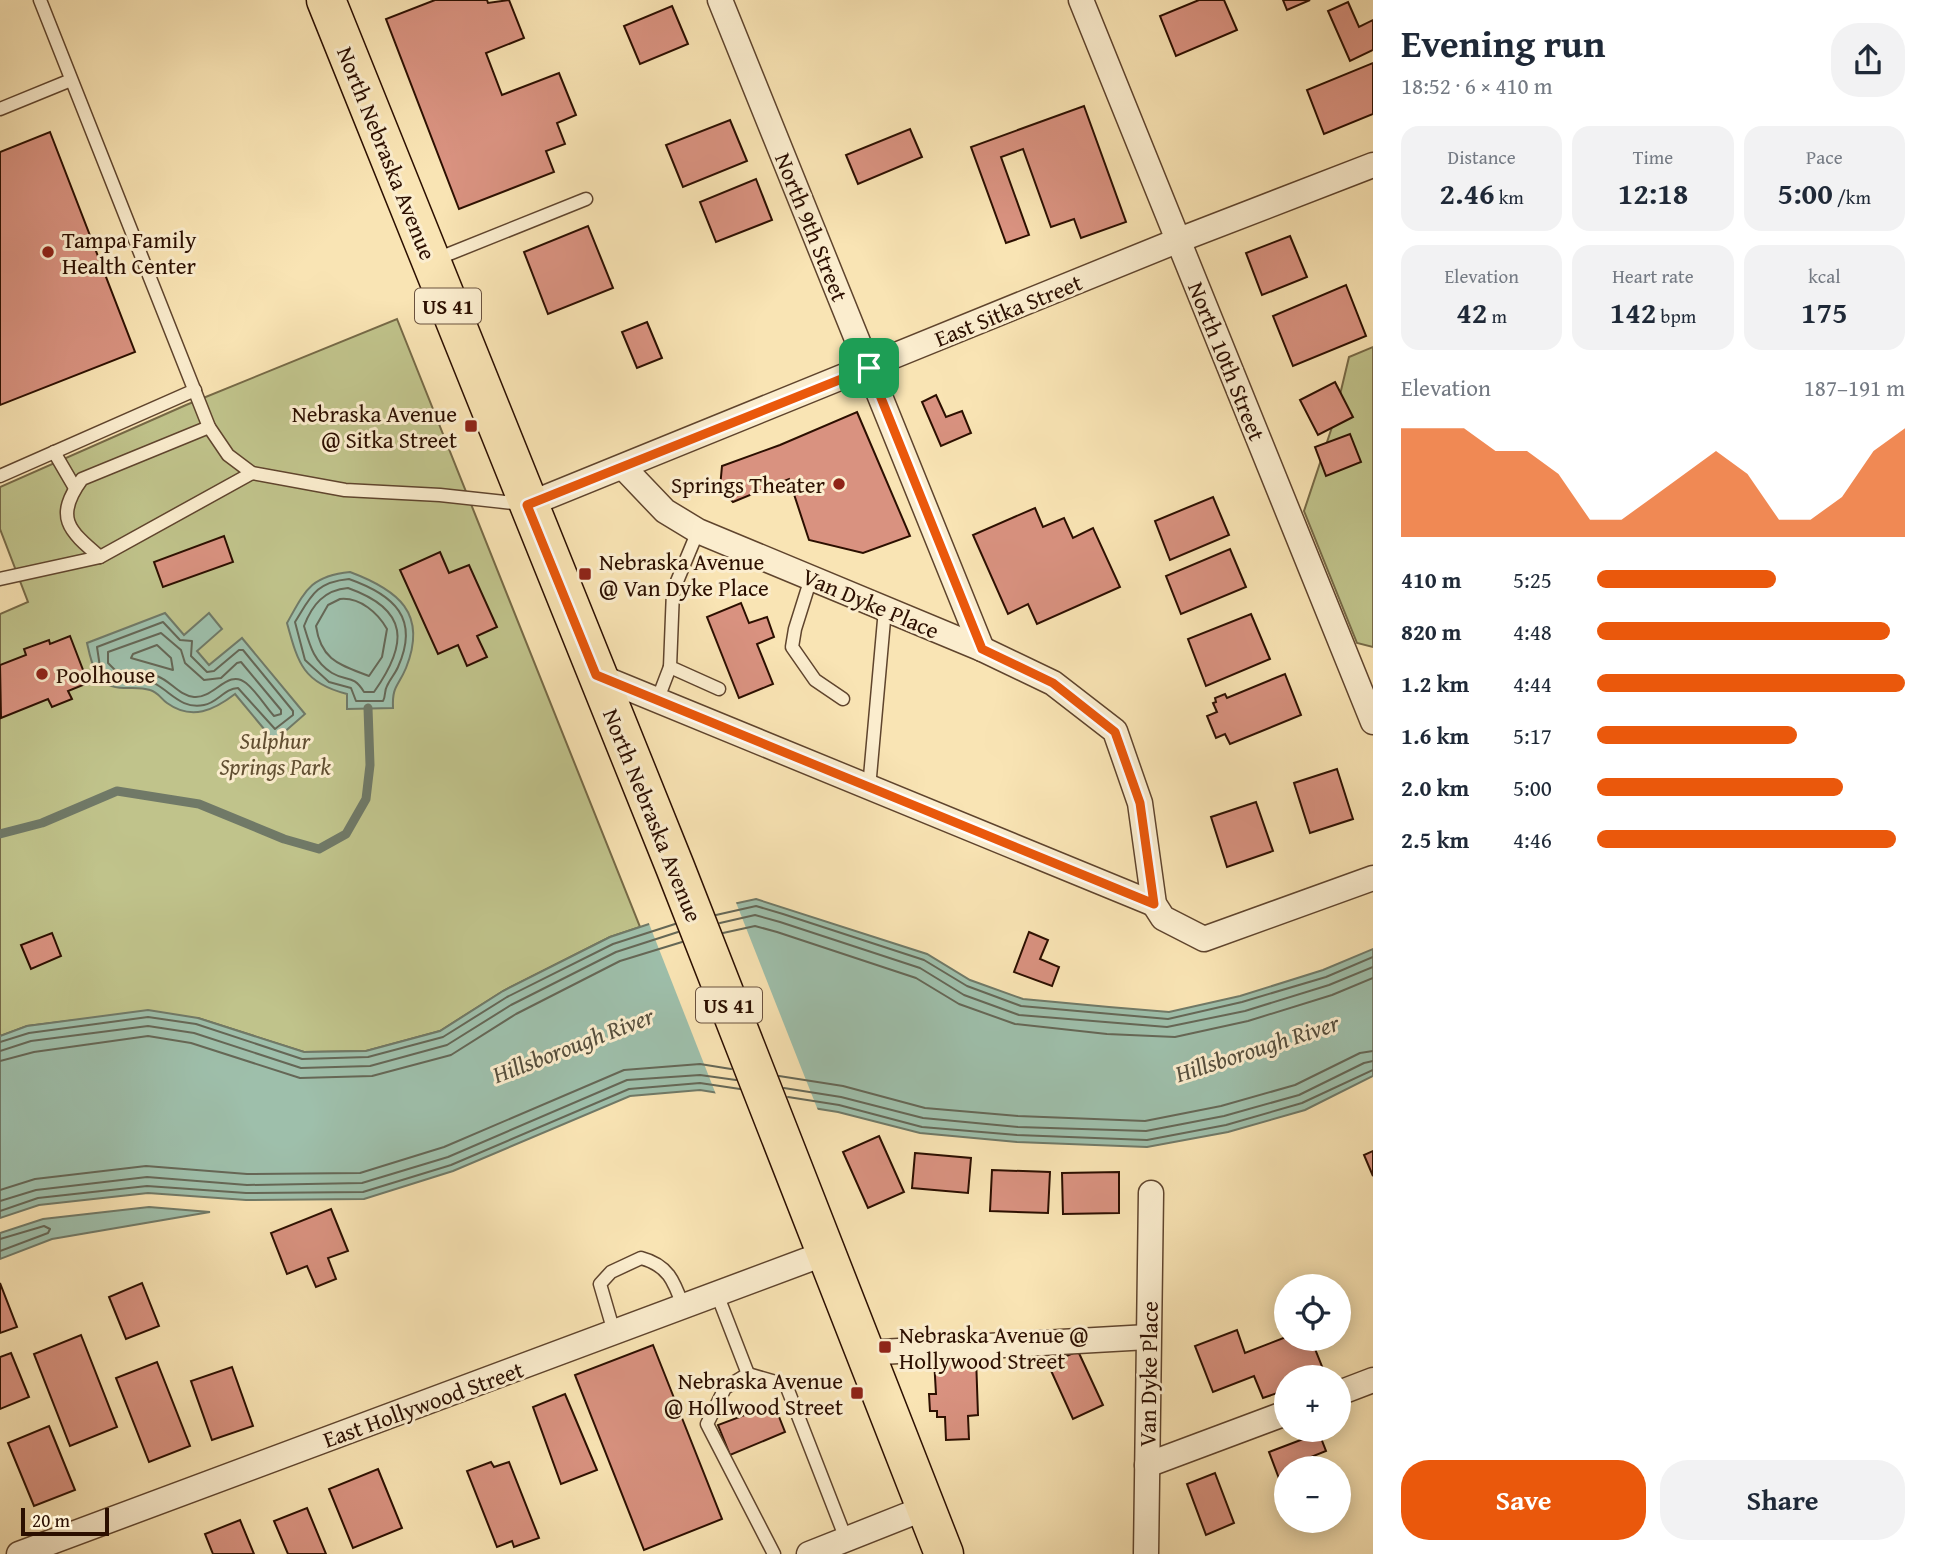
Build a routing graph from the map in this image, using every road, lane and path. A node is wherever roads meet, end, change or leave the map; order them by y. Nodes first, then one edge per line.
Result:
1 (40, 0) edge
2 (326, 0) edge
3 (720, 0) edge
4 (1081, 0) edge
5 (71, 80) junction
6 (0, 109) edge
7 (1373, 165) edge
8 (586, 200) dead end
9 (1179, 240) junction
10 (430, 262) junction
11 (869, 368) junction
12 (195, 390) junction
13 (209, 427) junction
14 (54, 452) junction
15 (623, 467) junction
16 (252, 473) junction
17 (0, 476) edge
18 (75, 488) junction
19 (527, 505) junction
20 (698, 531) junction
21 (100, 557) junction
22 (811, 578) junction
23 (0, 579) edge
24 (885, 609) junction
25 (982, 649) junction
26 (670, 667) junction
27 (596, 675) junction
28 (719, 690) dead end
29 (843, 699) dead end
30 (657, 701) junction
31 (1373, 722) edge
32 (869, 788) junction
33 (1373, 878) edge
34 (1154, 904) junction
35 (1151, 1193) dead end
36 (826, 1253) junction
37 (717, 1294) junction
38 (684, 1306) junction
39 (614, 1332) junction
40 (1149, 1337) junction
41 (863, 1353) junction
42 (748, 1374) junction
43 (1373, 1380) edge
44 (1351, 1388) edge
45 (1274, 1417) edge
46 (1147, 1465) junction
47 (925, 1508) junction
48 (846, 1539) junction
49 (19, 1554) edge
50 (774, 1554) edge
51 (809, 1554) edge
52 (944, 1554) edge
53 (1146, 1554) edge

1 - 5 lane
2 - 10 main road, North Nebraska Avenue / US 41
3 - 11 street, North 9th Street
4 - 9 street, North 10th Street
5 - 6 lane
5 - 12 lane
7 - 9 street, East Sitka Street
8 - 10 lane
9 - 11 street, East Sitka Street
9 - 31 street, North 10th Street
10 - 19 main road, North Nebraska Avenue / US 41
11 - 15 street, East Sitka Street
11 - 25 street, North 9th Street
12 - 13 lane
12 - 14 lane
13 - 16 lane
13 - 18 lane
14 - 17 lane
14 - 18 lane
15 - 19 street, East Sitka Street
15 - 20 street, Van Dyke Place
16 - 19 lane
16 - 21 lane
18 - 21 lane
19 - 27 main road, North Nebraska Avenue / US 41
20 - 22 street, Van Dyke Place
20 - 26 lane
21 - 23 lane
22 - 24 street, Van Dyke Place
22 - 29 lane
24 - 25 street, Van Dyke Place
24 - 32 lane
25 - 34 street, Van Dyke Place
26 - 28 lane
26 - 30 lane
27 - 30 street
27 - 36 main road, North Nebraska Avenue / US 41
30 - 32 street
32 - 34 street
33 - 34 street
35 - 40 street, Van Dyke Place
36 - 37 street, East Hollywood Street
36 - 41 main road, North Nebraska Avenue / US 41
37 - 38 street, East Hollywood Street
37 - 42 lane
38 - 39 street, East Hollywood Street
38 - 39 lane
39 - 49 street, East Hollywood Street
40 - 41 street
40 - 46 street, Van Dyke Place
41 - 47 main road, North Nebraska Avenue / US 41
42 - 48 lane
42 - 50 lane
43 - 44 street
45 - 46 street
46 - 53 street, Van Dyke Place
47 - 48 street
47 - 52 main road, North Nebraska Avenue / US 41
48 - 51 street

